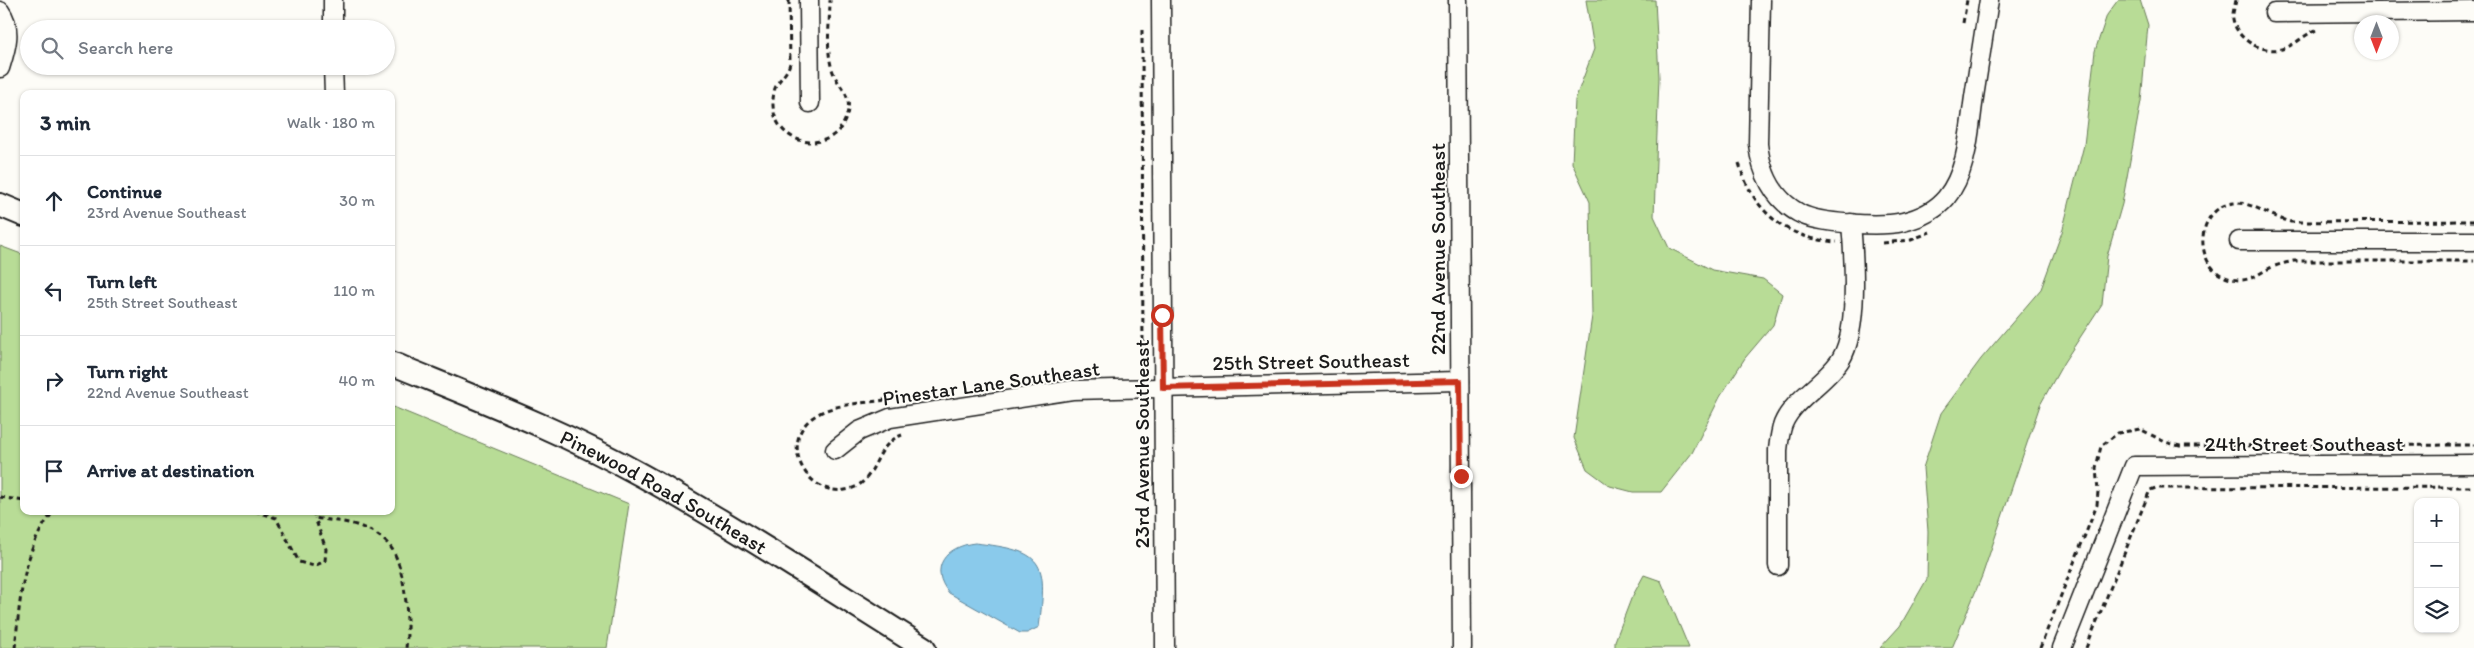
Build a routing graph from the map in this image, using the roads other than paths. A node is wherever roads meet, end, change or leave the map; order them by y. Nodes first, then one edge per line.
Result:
1 (333, 0) edge
2 (809, 0) edge
3 (1161, 0) edge
4 (1458, 0) edge
5 (1761, 0) edge
6 (1989, 0) edge
7 (0, 11) edge
8 (2474, 11) edge
9 (2274, 13) dead end
10 (333, 20) edge
11 (0, 68) edge
12 (333, 75) edge
13 (334, 90) edge
14 (810, 103) dead end
15 (0, 205) edge
16 (20, 213) edge
17 (1852, 223) junction
18 (2239, 242) dead end
19 (2474, 242) edge
20 (395, 365) edge
21 (1460, 381) junction
22 (1163, 388) junction
23 (835, 450) dead end
24 (2474, 464) edge
25 (1778, 566) dead end
26 (924, 648) edge
27 (1165, 648) edge
28 (1462, 648) edge
29 (2062, 648) edge

1 - 10 street
2 - 14 street
3 - 22 street, 23rd Avenue Southeast
4 - 21 street, 22nd Avenue Southeast
5 - 17 street
6 - 17 street
7 - 11 street
8 - 9 street
12 - 13 street
15 - 16 street
17 - 25 street
18 - 19 street
20 - 26 street, Pinewood Road Southeast
21 - 22 street, 25th Street Southeast
21 - 28 street, 22nd Avenue Southeast
22 - 23 street, Pinestar Lane Southeast
22 - 27 street, 23rd Avenue Southeast
24 - 29 street, 24th Street Southeast

